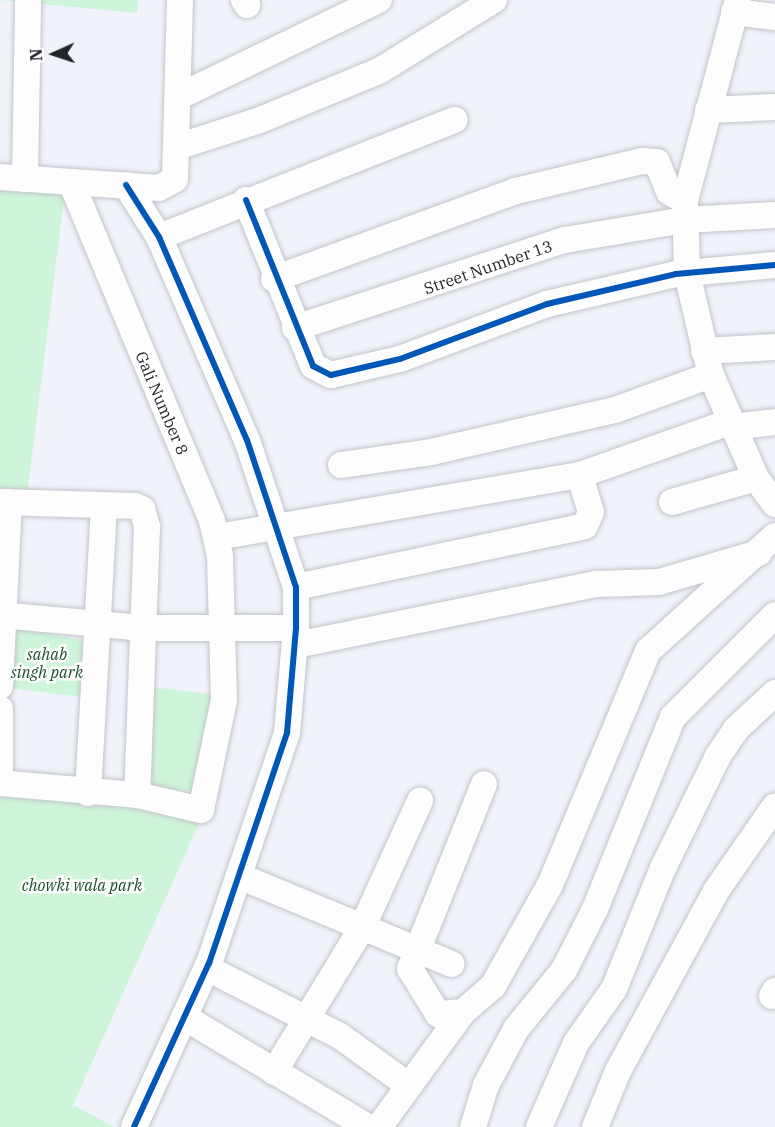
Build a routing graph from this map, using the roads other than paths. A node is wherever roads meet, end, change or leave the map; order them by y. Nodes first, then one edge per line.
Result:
1 (28, 0) edge
2 (180, 0) edge
3 (379, 0) edge
4 (486, 2) edge
5 (736, 6) edge
6 (775, 17) edge
7 (180, 96) junction
8 (775, 107) edge
9 (708, 110) junction
10 (455, 120) dead end
11 (177, 147) junction
12 (12, 178) edge
13 (71, 183) junction
14 (126, 185) junction
15 (246, 200) junction
16 (685, 211) junction
17 (775, 215) edge
18 (159, 237) junction
19 (775, 265) edge
20 (687, 273) junction
21 (274, 279) junction
22 (295, 328) junction
23 (775, 347) edge
24 (704, 351) junction
25 (711, 375) junction
26 (775, 422) edge
27 (731, 424) junction
28 (341, 465) dead end
29 (580, 475) junction
30 (768, 491) edge
31 (4, 502) edge
32 (672, 502) dead end
33 (104, 505) junction
34 (276, 529) junction
35 (217, 537) junction
36 (767, 544) edge
37 (296, 587) junction
38 (1, 615) edge
39 (775, 615) edge
40 (98, 626) junction
41 (144, 628) junction
42 (223, 631) junction
43 (296, 636) junction
44 (0, 686) edge
45 (775, 693) edge
46 (0, 709) edge
47 (0, 783) edge
48 (484, 784) dead end
49 (88, 793) junction
50 (137, 795) junction
51 (420, 801) dead end
52 (775, 806) edge
53 (239, 876) junction
54 (362, 927) junction
55 (415, 950) junction
56 (451, 964) dead end
57 (207, 968) junction
58 (463, 1012) junction
59 (184, 1017) junction
60 (307, 1019) junction
61 (274, 1072) junction
62 (409, 1086) junction
63 (134, 1127) edge
64 (368, 1127) edge
65 (378, 1127) edge
66 (473, 1127) edge
67 (539, 1127) edge
68 (595, 1127) edge

1 - 12 street
2 - 7 street
3 - 7 street
4 - 11 street
5 - 6 street
5 - 9 street
7 - 11 street
8 - 9 street
9 - 16 street
10 - 15 street
11 - 14 street
12 - 13 street
13 - 14 street
13 - 35 street, Gali Number 8
14 - 18 street
15 - 18 street
15 - 21 street
16 - 17 street, Street Number 13
16 - 20 street
16 - 21 street
16 - 22 street, Street Number 13
18 - 34 street
19 - 20 street
20 - 22 street
20 - 24 street
21 - 22 street
23 - 24 street
24 - 25 street
25 - 27 street
25 - 28 street
26 - 27 street
27 - 29 street
27 - 30 street
29 - 34 street
29 - 37 street
30 - 32 street
31 - 33 street
31 - 38 street
33 - 40 street
33 - 41 street
34 - 35 street
34 - 37 street
35 - 42 street, Gali Number 8
36 - 43 street
36 - 58 street
37 - 43 street
38 - 40 street
38 - 44 street
39 - 66 street
40 - 41 street
40 - 49 street
41 - 42 street
41 - 50 street
42 - 43 street
42 - 50 street, Gali Number 8
43 - 53 street
45 - 67 street
46 - 47 street
47 - 49 street
48 - 55 street
49 - 50 street
51 - 54 street
52 - 68 street
53 - 54 street
53 - 57 street
54 - 55 street
54 - 60 street
55 - 56 street
55 - 58 street
57 - 59 street
57 - 60 street
58 - 62 street
59 - 61 street
59 - 63 street
60 - 61 street
60 - 62 street
61 - 64 street
62 - 65 street

